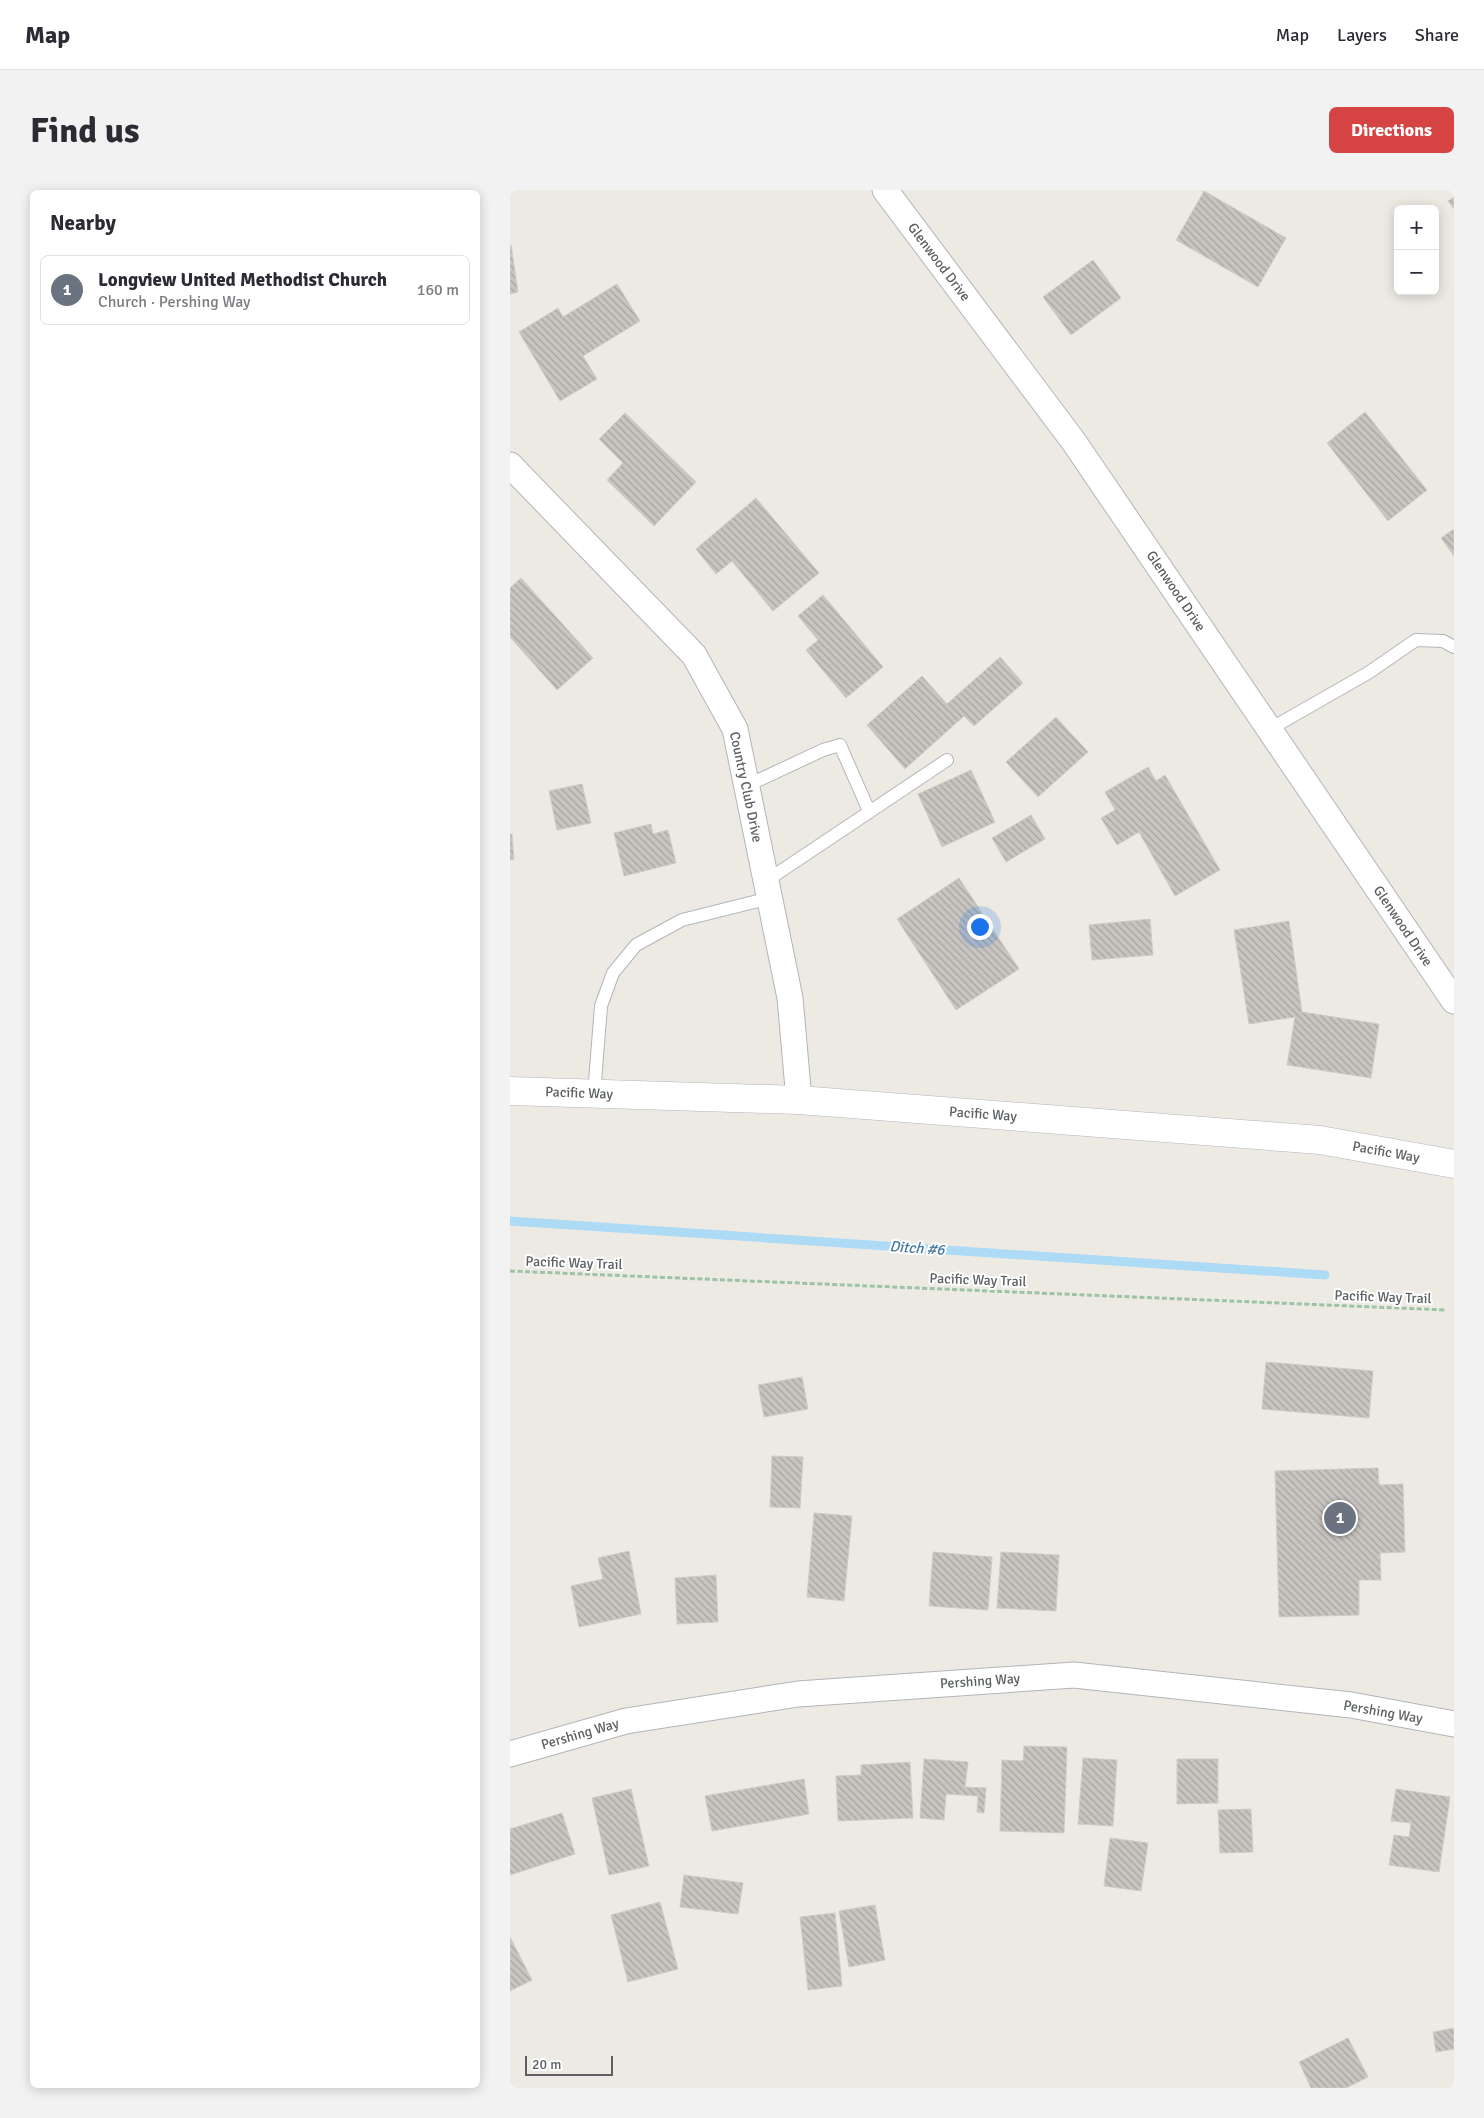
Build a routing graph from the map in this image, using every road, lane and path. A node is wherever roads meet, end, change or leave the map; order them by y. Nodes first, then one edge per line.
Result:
1 (885, 190) edge
2 (510, 465) edge
3 (1454, 647) edge
4 (1270, 729) junction
5 (947, 760) dead end
6 (746, 786) junction
7 (870, 811) junction
8 (768, 889) junction
9 (1454, 1000) edge
10 (510, 1091) edge
11 (594, 1094) junction
12 (799, 1100) junction
13 (1454, 1164) edge
14 (510, 1271) edge
15 (1446, 1310) dead end
16 (1454, 1724) edge
17 (510, 1754) edge

1 - 4 street, Glenwood Drive
2 - 6 street, Country Club Drive
3 - 4 lane
4 - 9 street, Glenwood Drive
5 - 7 lane
6 - 7 lane
6 - 8 street, Country Club Drive
7 - 8 lane
8 - 11 lane
8 - 12 street, Country Club Drive
10 - 11 main road, Pacific Way
11 - 12 main road, Pacific Way
12 - 13 main road, Pacific Way
14 - 15 path, Pacific Way Trail
16 - 17 street, Pershing Way

